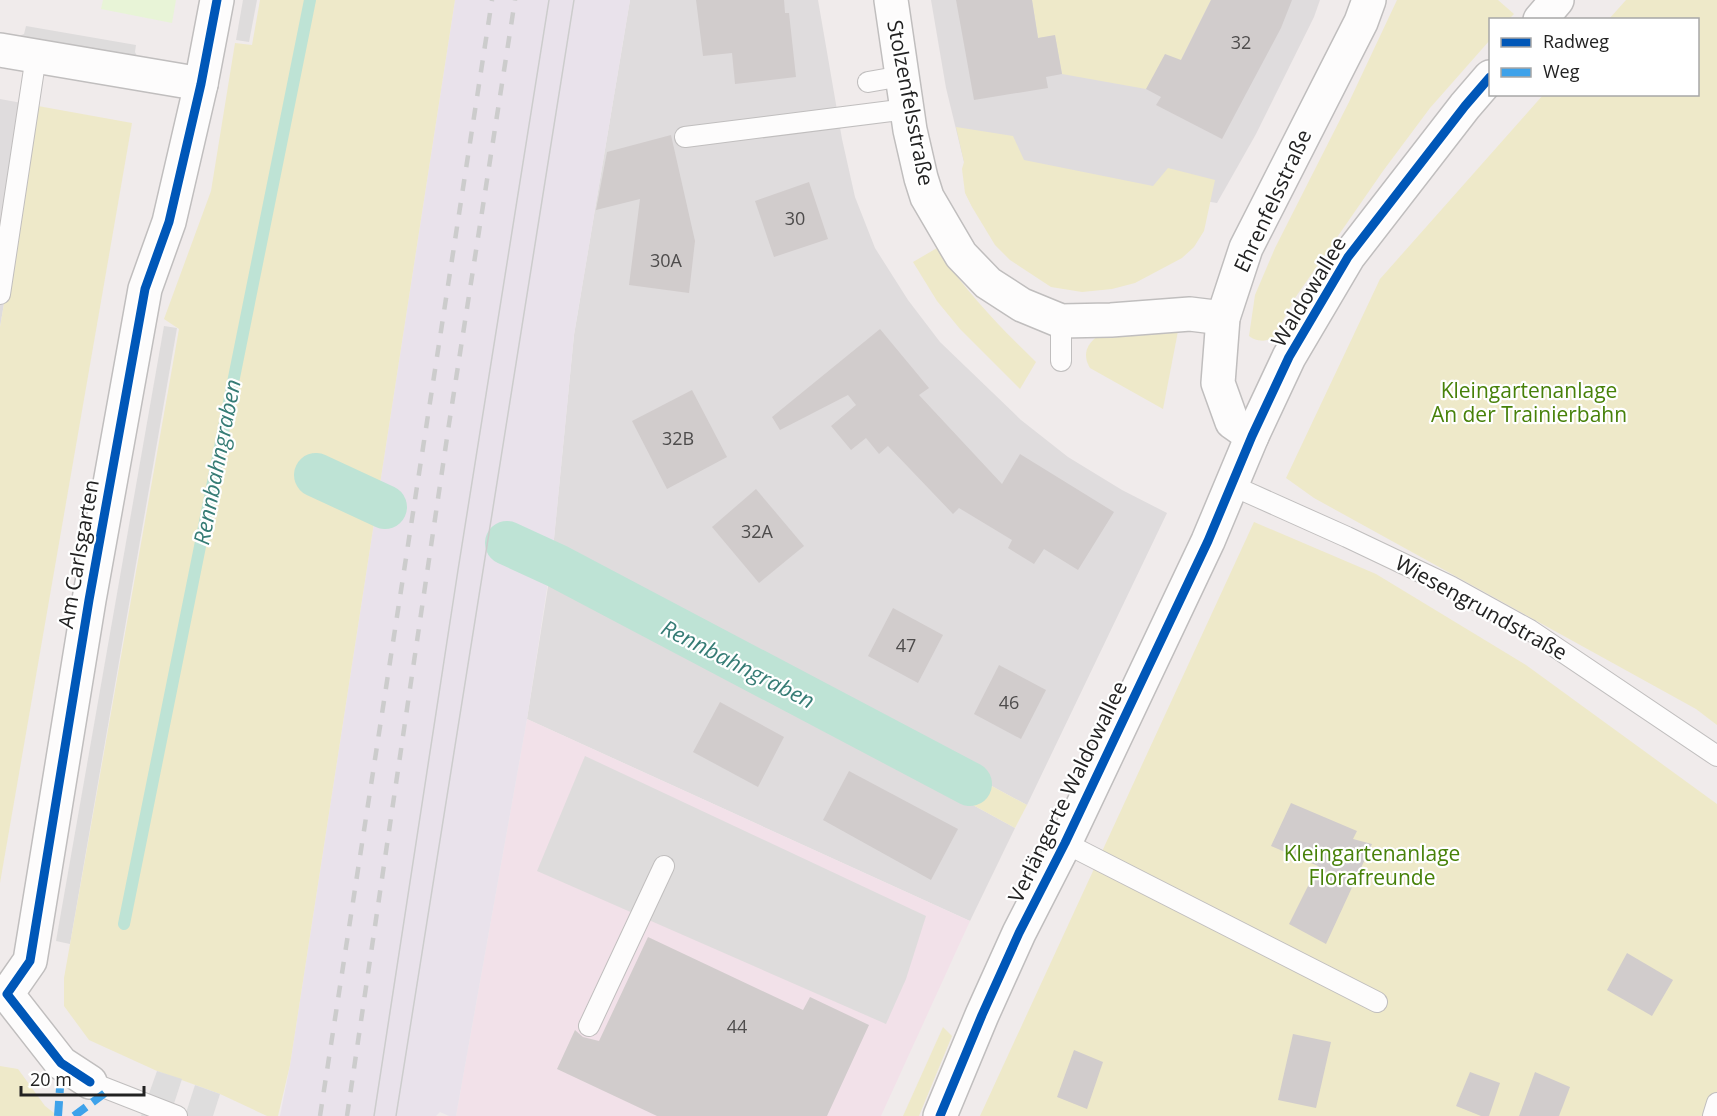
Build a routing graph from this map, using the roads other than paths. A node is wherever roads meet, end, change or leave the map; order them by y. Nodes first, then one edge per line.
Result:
1 (217, 0) edge
2 (891, 0) edge
3 (1369, 0) edge
4 (1557, 0) edge
5 (1542, 18) edge
6 (0, 50) edge
7 (36, 56) junction
8 (902, 76) junction
9 (1489, 79) edge
10 (868, 82) dead end
11 (201, 84) junction
12 (907, 109) junction
13 (685, 137) dead end
14 (0, 294) edge
15 (1223, 318) junction
16 (1061, 321) junction
17 (1061, 361) dead end
18 (1252, 436) junction
19 (1231, 486) junction
20 (1717, 756) edge
21 (1065, 843) junction
22 (664, 866) dead end
23 (4, 997) edge
24 (1377, 1002) dead end
25 (589, 1026) dead end
26 (90, 1082) joint
27 (1717, 1103) edge
28 (177, 1116) edge
29 (940, 1116) edge
30 (1713, 1116) edge

1 - 11 street, Am Carlsgarten
2 - 8 street, Stolzenfelsstraße
3 - 15 street, Ehrenfelsstraße
4 - 5 street
6 - 7 street
7 - 11 street
7 - 14 lane
8 - 10 lane
8 - 12 street, Stolzenfelsstraße
9 - 18 street, Waldowallee
11 - 23 street, Am Carlsgarten
12 - 13 lane
12 - 16 street, Stolzenfelsstraße
15 - 16 street, Stolzenfelsstraße
15 - 18 street, Ehrenfelsstraße
16 - 17 lane
18 - 19 street, Waldowallee
19 - 20 lane, Wiesengrundstraße
19 - 21 street, Verlängerte Waldowallee
21 - 24 lane
21 - 29 street, Verlängerte Waldowallee
22 - 25 lane
23 - 26 street, Am Carlsgarten
26 - 28 lane
27 - 30 lane

